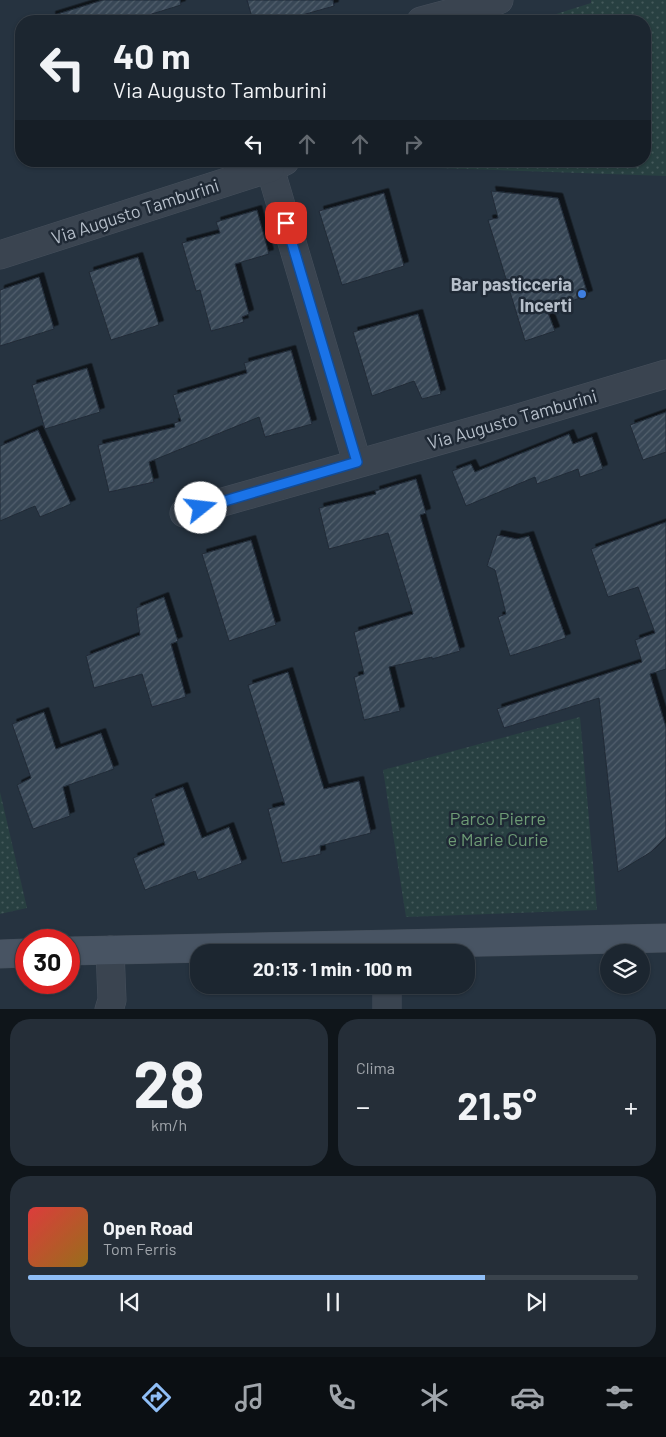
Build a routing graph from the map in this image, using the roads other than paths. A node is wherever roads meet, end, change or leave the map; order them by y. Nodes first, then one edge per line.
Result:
1 (499, 0) edge
2 (443, 15) edge
3 (271, 167) edge
4 (278, 167) edge
5 (0, 255) edge
6 (666, 374) edge
7 (357, 462) junction
8 (184, 513) dead end
9 (666, 938) edge
10 (603, 940) junction
11 (475, 945) edge
12 (190, 949) edge
13 (110, 950) junction
14 (80, 951) edge
15 (15, 953) edge
16 (0, 954) edge
17 (666, 958) edge
18 (387, 994) edge
19 (109, 1009) edge
20 (387, 1009) edge

1 - 2 street
3 - 5 street, Via Augusto Tamburini
4 - 7 street, Via Augusto Tamburini
6 - 7 street, Via Augusto Tamburini
7 - 8 street, Via Augusto Tamburini
9 - 10 main road
10 - 11 main road
10 - 17 main road
12 - 13 main road
13 - 14 main road
13 - 19 street
15 - 16 main road
18 - 20 street

